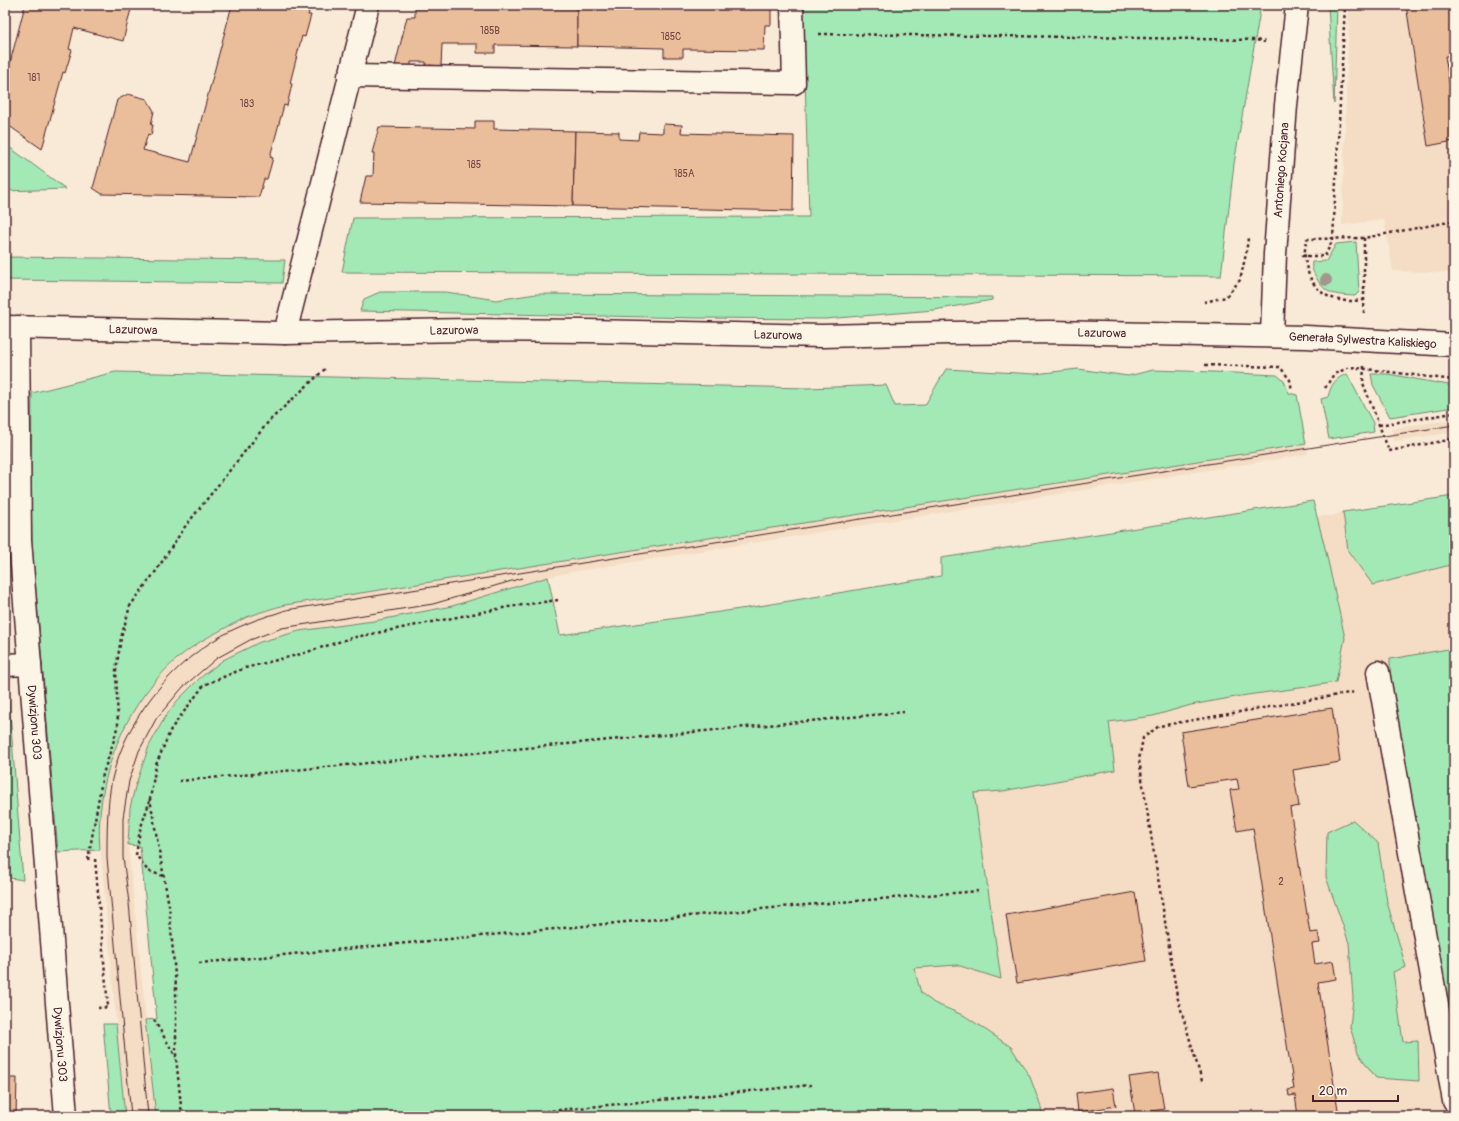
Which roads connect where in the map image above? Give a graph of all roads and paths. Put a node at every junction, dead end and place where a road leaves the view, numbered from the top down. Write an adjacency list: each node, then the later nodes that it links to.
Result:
1 (368, 5): 7 (street)
2 (792, 5): 7 (street)
3 (1297, 5): 16 (street, Antoniego Kocjana)
4 (1345, 5): 11 (path)
5 (814, 34): 6 (path)
6 (1265, 42)
7 (349, 76): 15 (street)
8 (1454, 221): 10 (path)
9 (1248, 238): 13 (path)
10 (1364, 238): 11 (path); 12 (path)
11 (1333, 239): 12 (path); 12 (path)
12 (1304, 256)
13 (1204, 302)
14 (12, 327): 15 (street, Lazurowa); 28 (street, Dywizjonu 303)
15 (285, 333): 16 (street, Lazurowa)
16 (1272, 336): 17 (street, Generała Sylwestra Kaliskiego)
17 (1454, 345)
18 (1205, 365): 23 (path)
19 (1364, 368): 21 (path); 22 (path); 25 (path)
20 (325, 369): 35 (path)
21 (1454, 380)
22 (1325, 388)
23 (1292, 390)
24 (1454, 412): 25 (path)
25 (1379, 425): 26 (path)
26 (1454, 439)
27 (558, 600): 33 (path)
28 (30, 664): 29 (street); 45 (street, Dywizjonu 303)
29 (5, 665)
30 (1380, 680): 42 (path); 44 (street)
31 (904, 712): 32 (path)
32 (179, 781)
33 (150, 799): 36 (path); 36 (path)
34 (95, 859): 39 (path)
35 (88, 860)
36 (163, 876): 41 (path)
37 (978, 891): 38 (path)
38 (199, 962)
39 (98, 1008)
40 (154, 1020): 41 (path)
41 (176, 1057): 46 (path)
42 (1202, 1081)
43 (810, 1085): 47 (path)
44 (1454, 1102)
45 (66, 1116)
46 (182, 1116)
47 (498, 1116)

